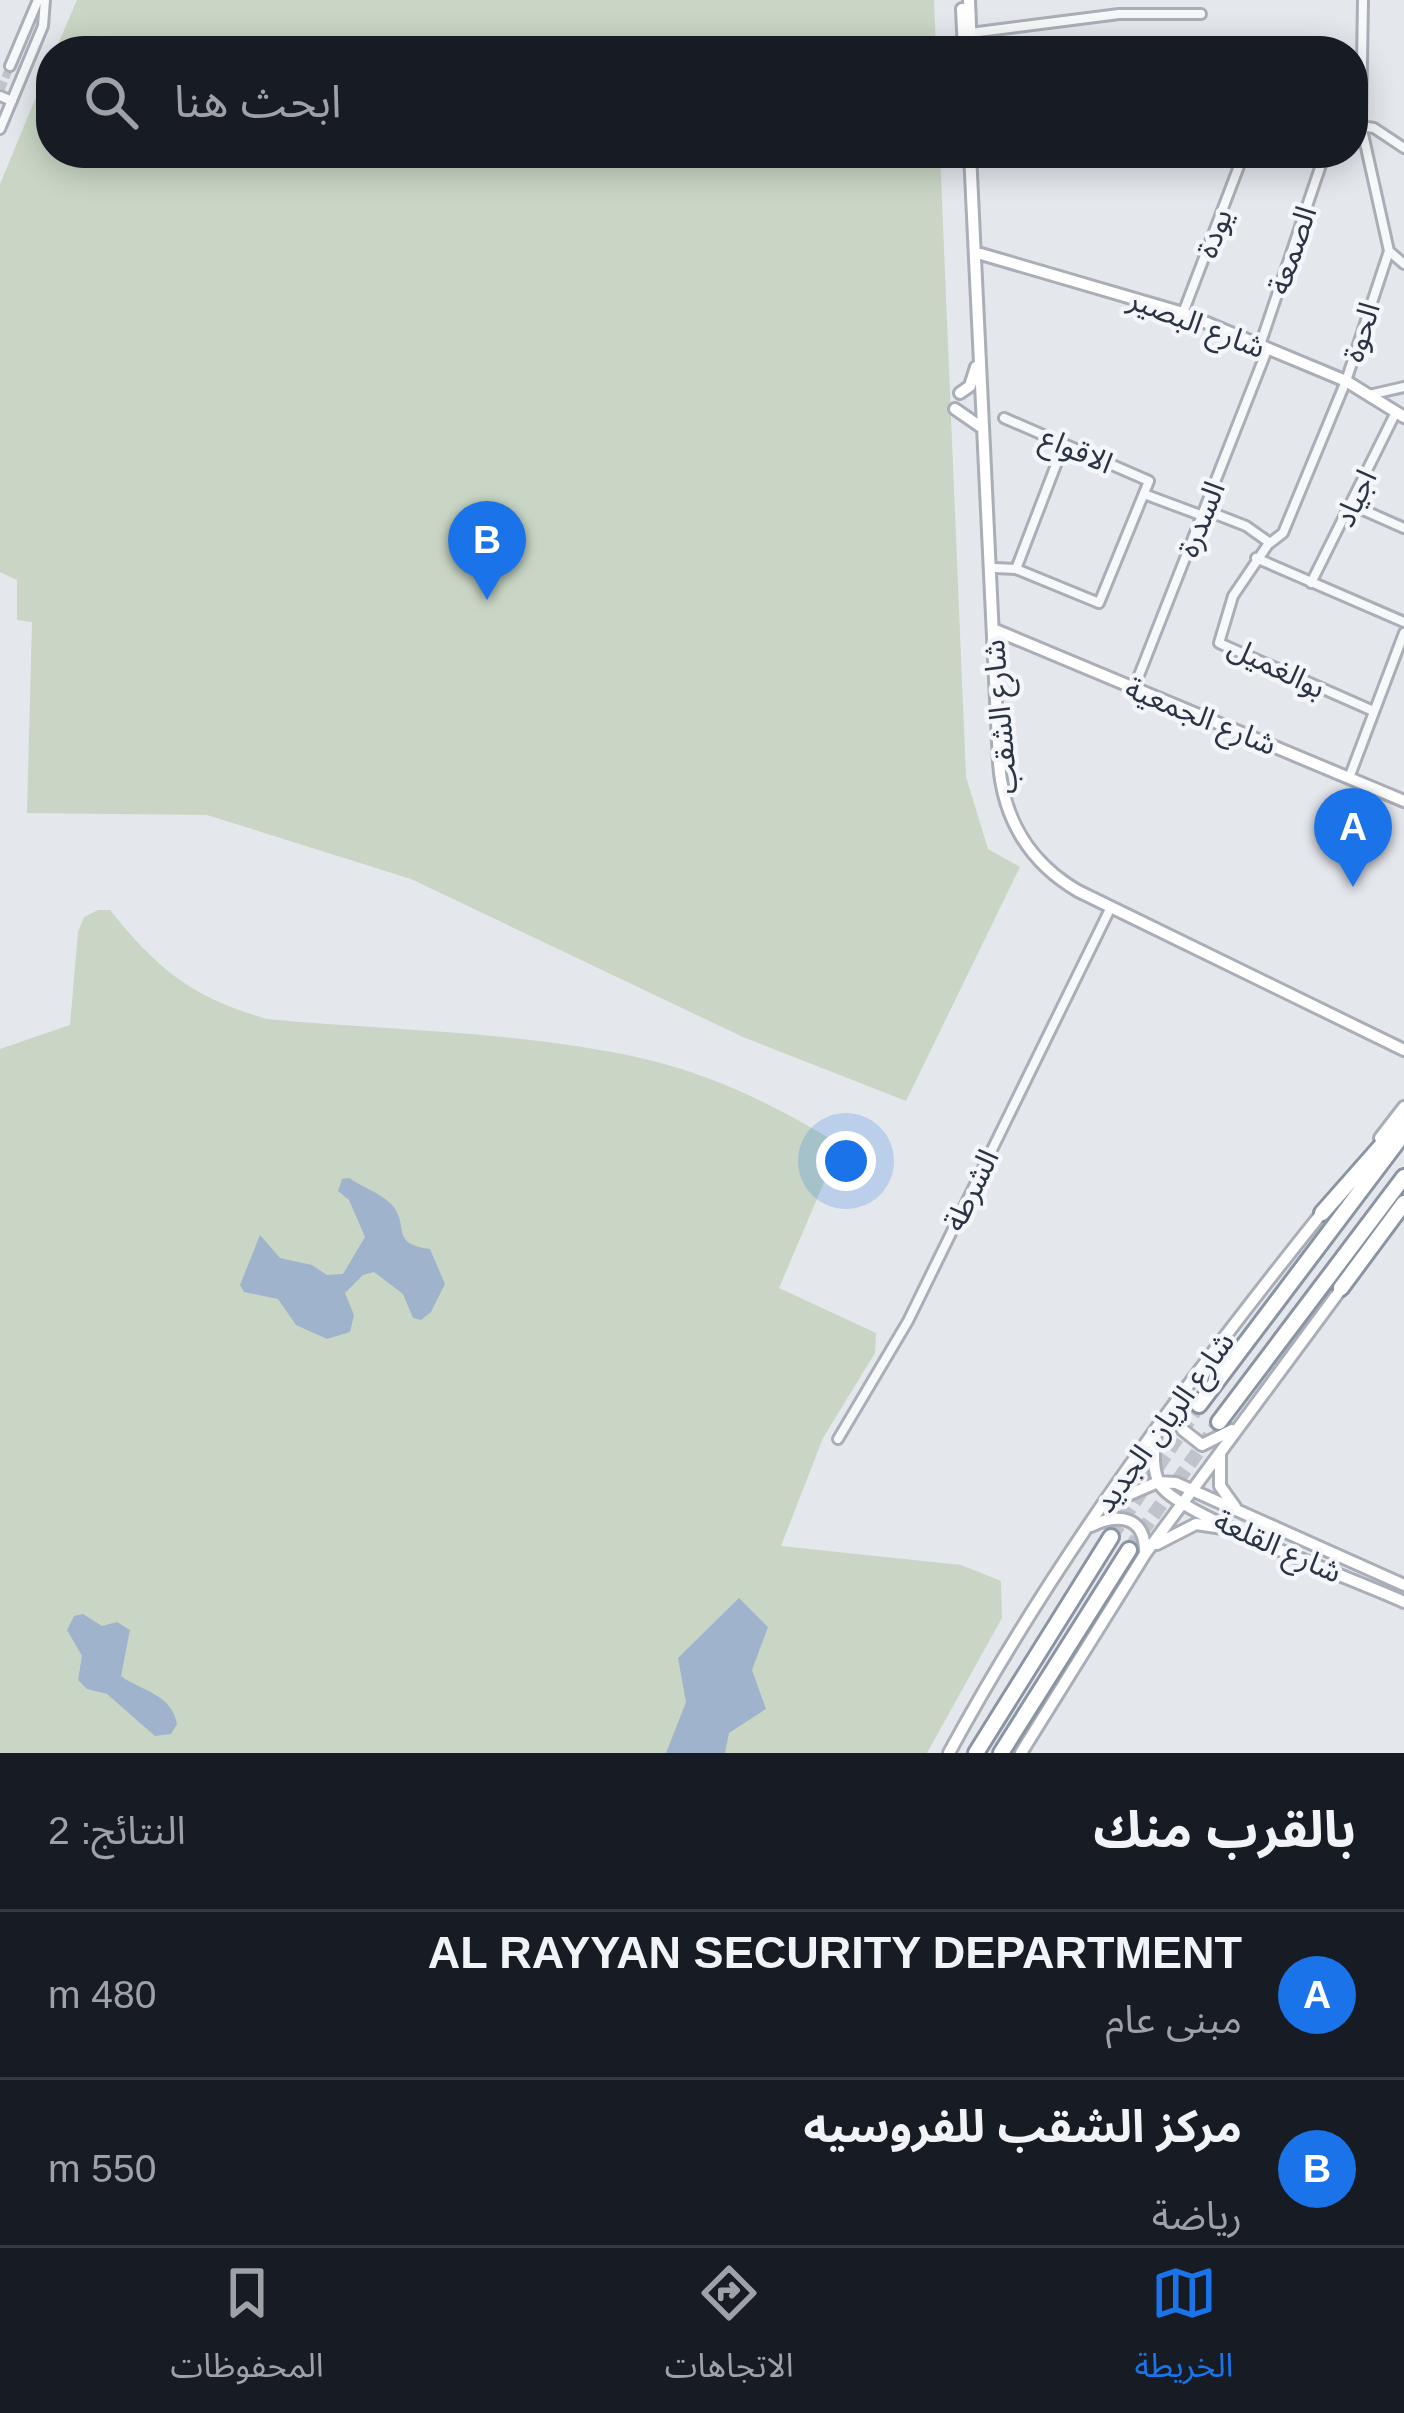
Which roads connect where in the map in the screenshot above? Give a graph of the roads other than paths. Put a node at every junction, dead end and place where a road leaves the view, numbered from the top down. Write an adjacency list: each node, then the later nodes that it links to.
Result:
1 (42, 0): 6 (street); 10 (street)
2 (965, 0): 5 (street)
3 (1363, 0): 8 (street)
4 (1201, 14): 5 (street)
5 (967, 33): 7 (street)
6 (39, 36)
7 (967, 36)
8 (1361, 36)
9 (36, 43): 10 (street)
10 (28, 63): 12 (street)
11 (0, 92): 12 (street)
12 (12, 101): 13 (street)
13 (0, 129)
14 (1368, 130): 15 (street)
15 (1404, 148)
16 (973, 168): 25 (street, شارع الشقب)
17 (974, 168): 22 (street, شارع الشقب)
18 (1238, 168): 24 (street, يودة)
19 (1320, 168): 26 (street, الصمعة)
20 (1368, 168): 21 (street)
21 (1389, 250): 23 (street); 27 (street, الحوة)
22 (981, 254): 24 (street, شارع البصير); 42 (street, شارع الشقب)
23 (1404, 264)
24 (1183, 313): 26 (street, شارع البصير)
25 (976, 316): 29 (street); 34 (street, شارع الشقب)
26 (1263, 349): 27 (street, شارع البصير); 38 (street, السدرة)
27 (1346, 381): 30 (street, شارع البصير); 40 (street, الحوة)
28 (1404, 387): 30 (street)
29 (960, 393)
30 (1367, 395): 32 (street, شارع البصير)
31 (955, 409): 34 (street)
32 (1402, 416): 37 (street, اجياد)
33 (1004, 418): 35 (street, الاقواع)
34 (983, 430): 46 (street, شارع الشقب)
35 (1064, 444): 36 (street, الاقواع); 43 (street)
36 (1144, 494): 38 (street, الاقواع); 43 (street)
37 (1352, 505): 39 (street); 44 (street, اجياد)
38 (1204, 513): 40 (street, الاقواع); 49 (street, السدرة)
39 (1404, 528)
40 (1270, 543): 41 (street, بوالغميل)
41 (1256, 559): 44 (street); 50 (street, بوالغميل)
42 (995, 568): 43 (street); 46 (street, شارع الشقب)
43 (1016, 569)
44 (1312, 583): 45 (street)
45 (1404, 622)
46 (996, 630): 48 (street, شارع الشقب); 49 (street, شارع الجمعية)
47 (1404, 633): 50 (street)
48 (998, 677): 53 (street, شارع الشقب); 57 (street, شارع الشقب)
49 (1134, 688): 51 (street, شارع الجمعية)
50 (1371, 710): 51 (street)
51 (1349, 778): 52 (street, شارع الجمعية)
52 (1404, 799)
53 (1093, 899): 54 (street, شارع الشقب); 56 (street)
54 (1108, 906): 55 (street, شارع الشقب); 56 (street, الشرطة)
55 (1126, 915): 56 (street); 57 (street, شارع الشقب)
56 (1101, 922): 72 (street, الشرطة)
57 (1189, 942): 58 (street, شارع الشقب)
58 (1404, 1048)
59 (1404, 1107): 64 (street, شارع الريان الجديد)
60 (1404, 1120): 64 (highway)
61 (1404, 1133): 67 (highway, شارع الريان الجديد)
62 (1404, 1177): 70 (highway, شارع الريان الجديد)
63 (1404, 1203): 66 (highway)
64 (1322, 1213): 68 (street, شارع الريان الجديد)
65 (1404, 1214): 66 (street, شارع الريان الجديد)
66 (1341, 1288): 69 (street, شارع الريان الجديد)
67 (1199, 1406)
68 (1172, 1407): 69 (street); 71 (street, شارع الريان الجديد)
69 (1244, 1420): 73 (street, شارع الريان الجديد)
70 (1219, 1423)
71 (1156, 1429): 74 (street); 77 (street, شارع الريان الجديد)
72 (838, 1439)
73 (1220, 1451): 75 (street, شارع الريان الجديد); 78 (street)
74 (1158, 1482): 75 (street, شارع القلعة); 76 (street, شارع القلعة); 77 (street)
75 (1192, 1490): 76 (street, شارع الريان الجديد); 78 (street, شارع القلعة)
76 (1183, 1502): 80 (street, شارع القلعة); 82 (street, شارع الريان الجديد)
77 (1102, 1506): 79 (street, شارع الريان الجديد)
78 (1237, 1510): 83 (street, شارع القلعة)
79 (1088, 1528): 82 (street); 85 (street, شارع الريان الجديد)
80 (1238, 1532): 82 (street); 84 (street, شارع القلعة)
81 (1111, 1538): 86 (highway, شارع الريان الجديد)
82 (1139, 1554): 87 (highway, شارع الريان الجديد); 88 (street, شارع الريان الجديد)
83 (1404, 1585)
84 (1404, 1602)
85 (950, 1753)
86 (976, 1753)
87 (1001, 1753)
88 (1021, 1753)

